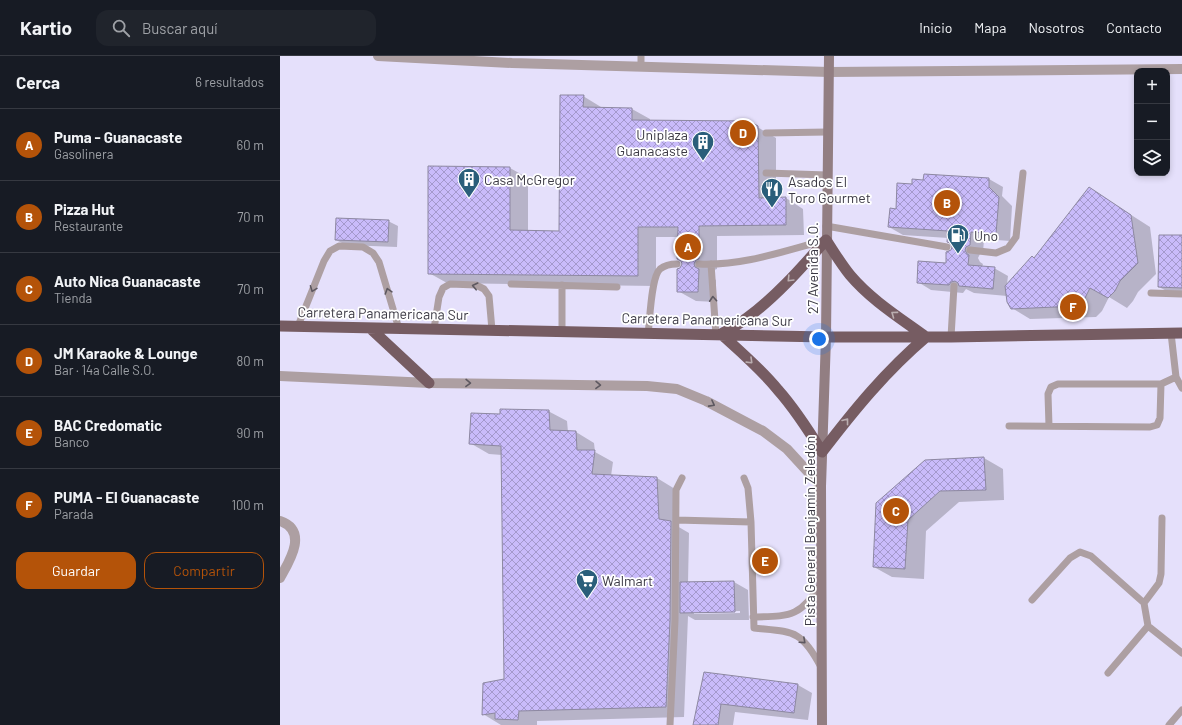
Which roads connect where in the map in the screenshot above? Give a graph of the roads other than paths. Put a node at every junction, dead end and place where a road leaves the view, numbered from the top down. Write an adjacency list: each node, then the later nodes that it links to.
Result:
1 (378, 56): 4 (street)
2 (641, 56): 5 (lane)
3 (829, 56): 7 (main road, 27 Avenida S.O.)
4 (512, 60): 5 (street)
5 (641, 67): 7 (street)
6 (1182, 69): 7 (street)
7 (829, 72): 8 (main road, 27 Avenida S.O.)
8 (827, 132): 9 (lane); 12 (main road, 27 Avenida S.O.)
9 (766, 133)
10 (766, 173): 12 (lane)
11 (1023, 173): 16 (lane)
12 (827, 175): 13 (main road, 27 Avenida S.O.)
13 (826, 226): 14 (main road, 27 Avenida S.O.); 15 (lane)
14 (826, 240): 19 (lane); 35 (highway, one-way to 35); 36 (main road, 27 Avenida S.O.); 37 (highway, one-way to 14)
15 (947, 247)
16 (970, 250)
17 (677, 264): 34 (lane)
18 (699, 264): 19 (lane)
19 (711, 264): 35 (lane, one-way to 19)
20 (511, 284): 21 (lane)
21 (562, 285): 23 (lane); 32 (lane)
22 (954, 286): 38 (lane)
23 (617, 287)
24 (1151, 293): 25 (lane)
25 (1182, 294)
26 (280, 326): 27 (highway, Carretera Panamericana Sur)
27 (298, 326): 28 (highway, Carretera Panamericana Sur); 29 (lane, one-way to 27)
28 (370, 328): 29 (highway, Carretera Panamericana Sur); 41 (highway)
29 (399, 329): 30 (highway, Carretera Panamericana Sur)
30 (434, 329): 31 (highway, Carretera Panamericana Sur); 31 (lane, one-way to 30)
31 (492, 330): 32 (highway, Carretera Panamericana Sur)
32 (562, 332): 34 (highway, Carretera Panamericana Sur)
33 (1177, 333): 38 (highway, Carretera Panamericana Sur); 40 (lane)
34 (648, 334): 35 (highway, Carretera Panamericana Sur)
35 (718, 335): 36 (highway, Carretera Panamericana Sur); 46 (highway, one-way to 46)
36 (826, 337): 37 (highway, Carretera Panamericana Sur); 46 (main road, Pista General Benjamín Zeledón)
37 (926, 337): 38 (highway, Carretera Panamericana Sur); 46 (highway, one-way to 37)
38 (951, 337)
39 (280, 376): 41 (street)
40 (1176, 377): 42 (lane); 43 (lane)
41 (429, 383): 49 (street, one-way to 49)
42 (1161, 384): 45 (lane); 45 (lane)
43 (1182, 388)
44 (1009, 426): 45 (lane)
45 (1049, 426)
46 (822, 452): 49 (main road, Pista General Benjamín Zeledón)
47 (682, 478): 51 (lane)
48 (744, 478): 53 (lane)
49 (821, 486): 55 (main road, Pista General Benjamín Zeledón)
50 (1162, 518): 57 (lane)
51 (676, 520): 53 (lane); 64 (lane)
52 (280, 521): 54 (street)
53 (751, 522): 58 (lane)
54 (280, 578)
55 (822, 582): 58 (lane); 61 (main road, Pista General Benjamín Zeledón)
56 (1032, 600): 57 (lane)
57 (1144, 603): 59 (lane)
58 (753, 617): 61 (lane, one-way to 61)
59 (1148, 626): 60 (lane); 62 (lane)
60 (1182, 653)
61 (822, 670): 65 (main road, Pista General Benjamín Zeledón)
62 (1108, 673)
63 (1182, 710): 66 (lane)
64 (670, 725)
65 (822, 725)
66 (1169, 725)

